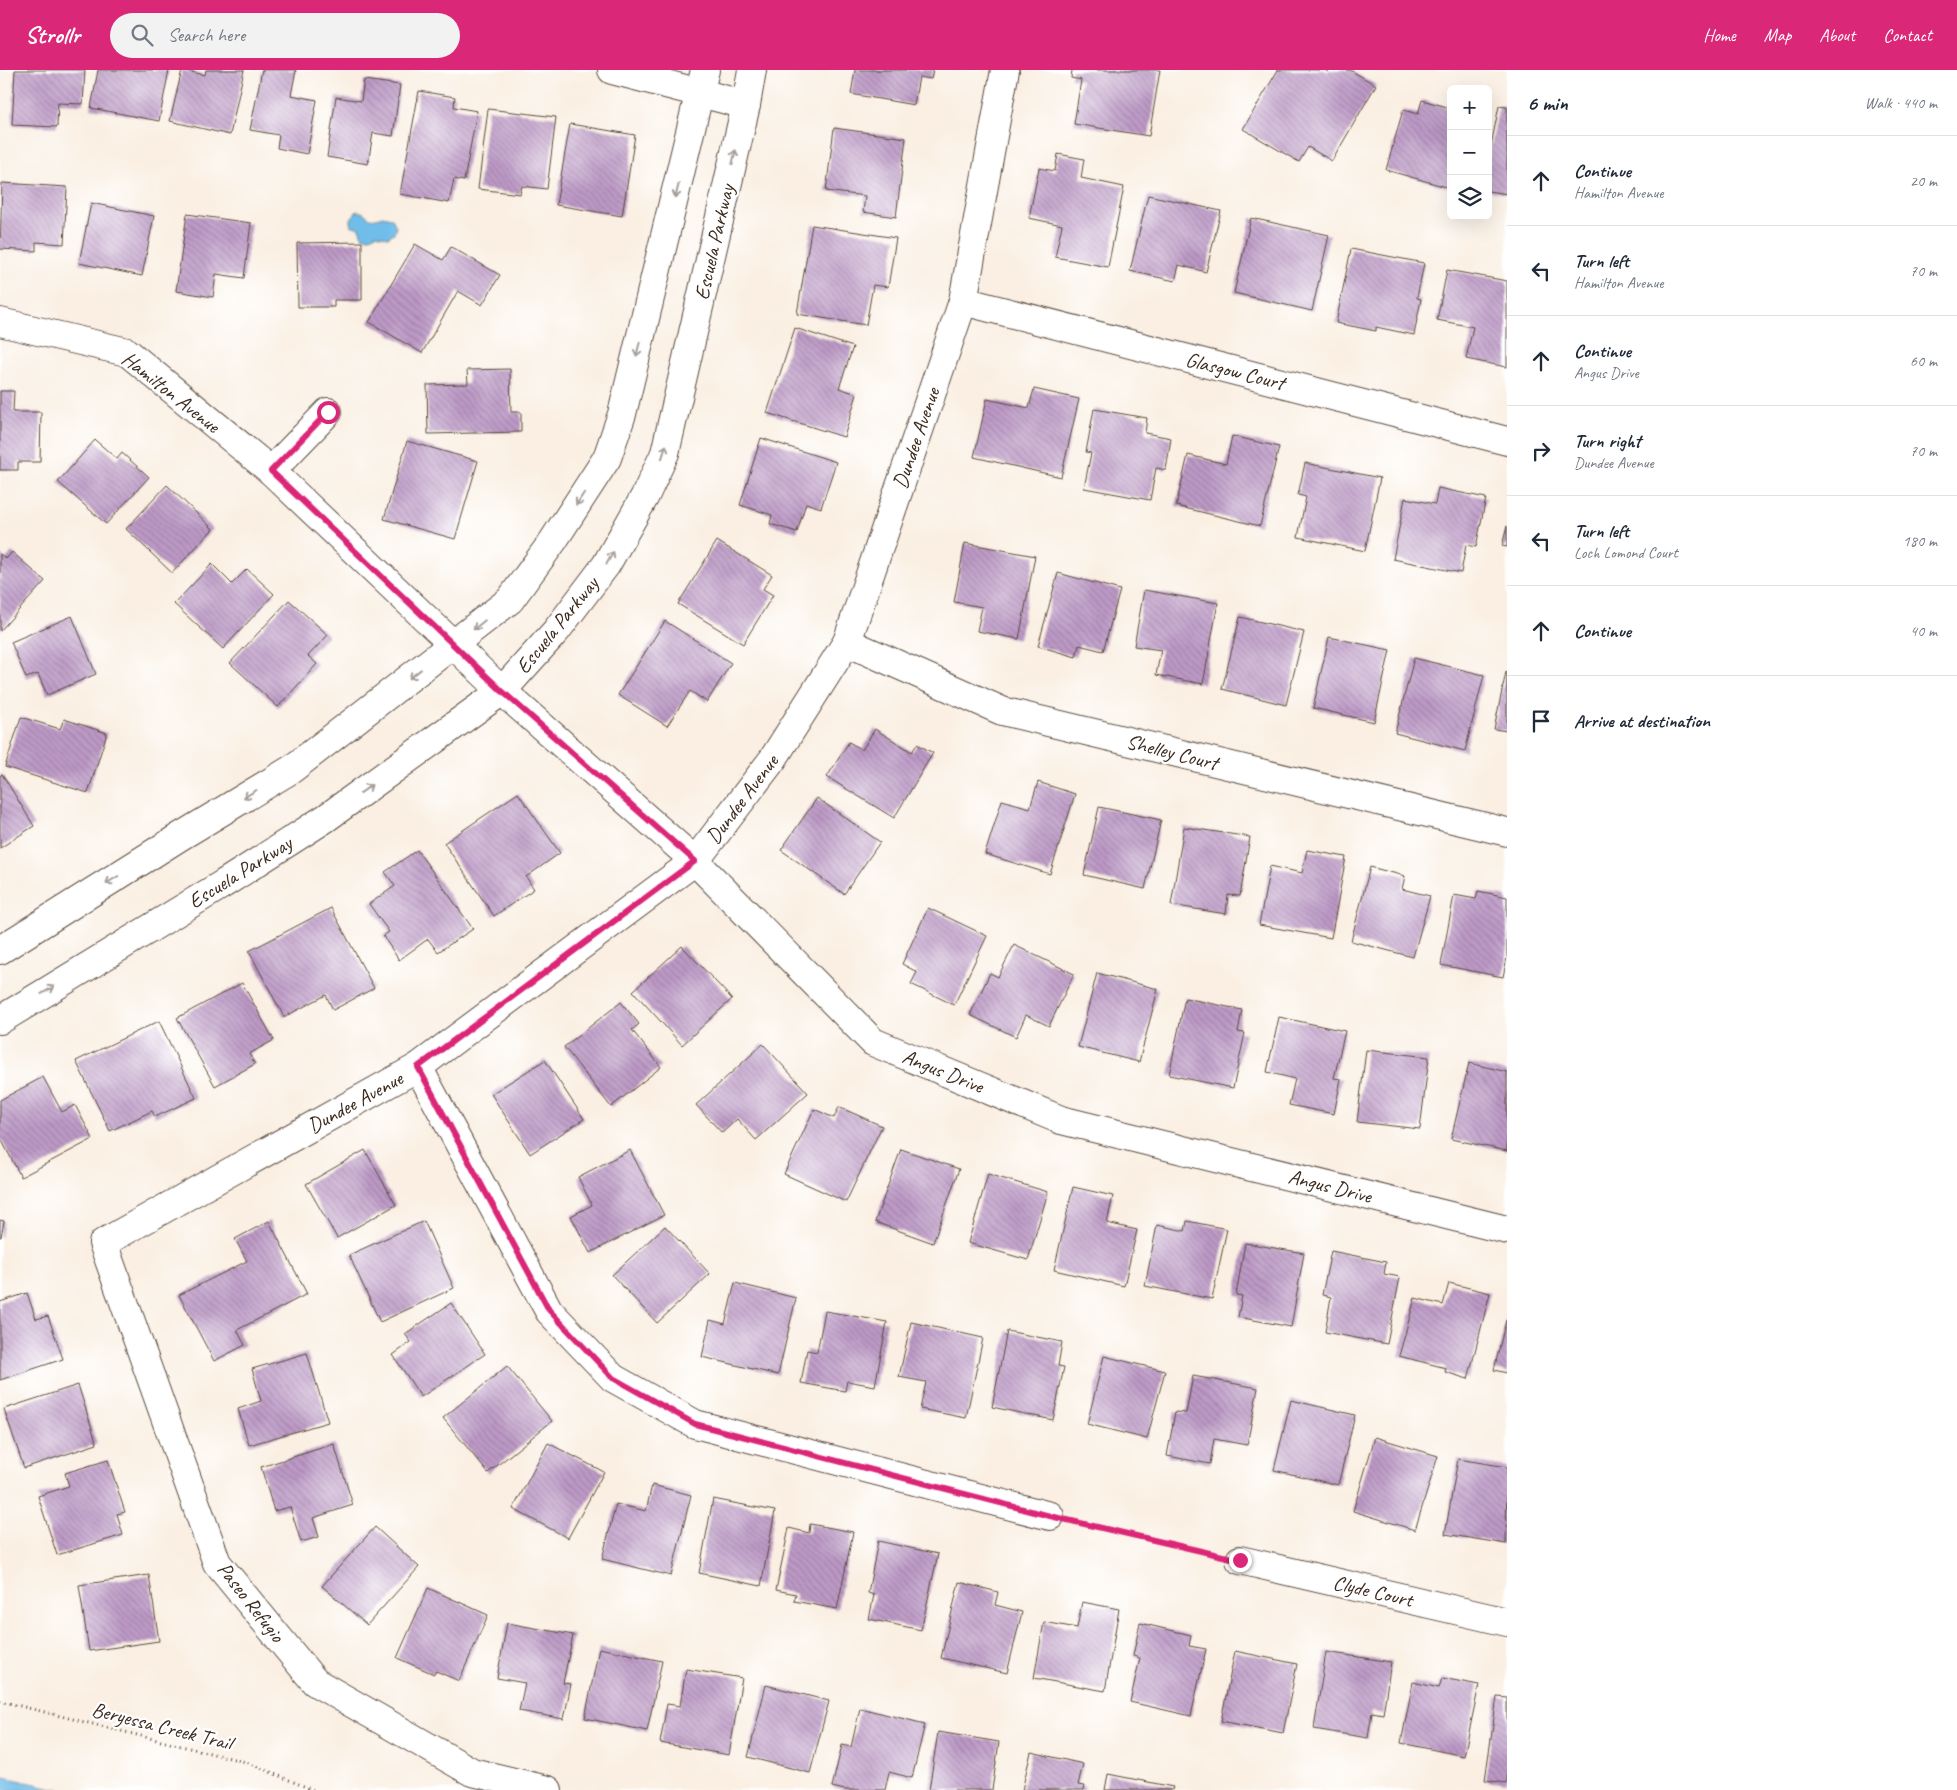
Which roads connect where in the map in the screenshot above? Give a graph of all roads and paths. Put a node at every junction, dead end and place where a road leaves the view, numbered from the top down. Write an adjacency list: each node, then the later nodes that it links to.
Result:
1 (612, 70): 4 (street)
2 (752, 70): 5 (street, Escuela Parkway)
3 (1005, 70): 6 (street, Dundee Avenue)
4 (702, 81): 5 (street); 12 (street, one-way to 12)
5 (746, 104): 13 (street, Escuela Parkway, one-way to 5)
6 (963, 301): 9 (street, Glasgow Court); 11 (street, Dundee Avenue)
7 (0, 322): 10 (street, Hamilton Avenue)
8 (328, 412): 10 (street)
9 (1507, 440)
10 (271, 471): 12 (street, Hamilton Avenue)
11 (847, 642): 14 (street, Shelley Court); 15 (street, Dundee Avenue)
12 (454, 645): 13 (street, Hamilton Avenue); 16 (street, one-way to 16)
13 (502, 691): 15 (street, Angus Drive); 17 (street, Escuela Parkway, one-way to 13)
14 (1507, 832)
15 (695, 861): 18 (street, Dundee Avenue); 19 (street, Angus Drive)
16 (0, 950)
17 (0, 1020)
18 (418, 1067): 20 (street, Dundee Avenue); 21 (street)
19 (1507, 1230)
20 (102, 1243): 26 (street, Paseo Refugio)
21 (1050, 1516): 22 (path)
22 (1240, 1560): 23 (street, Clyde Court)
23 (1507, 1622)
24 (0, 1701): 25 (path, Beryessa Creek Trail)
25 (313, 1790)
26 (548, 1790)

